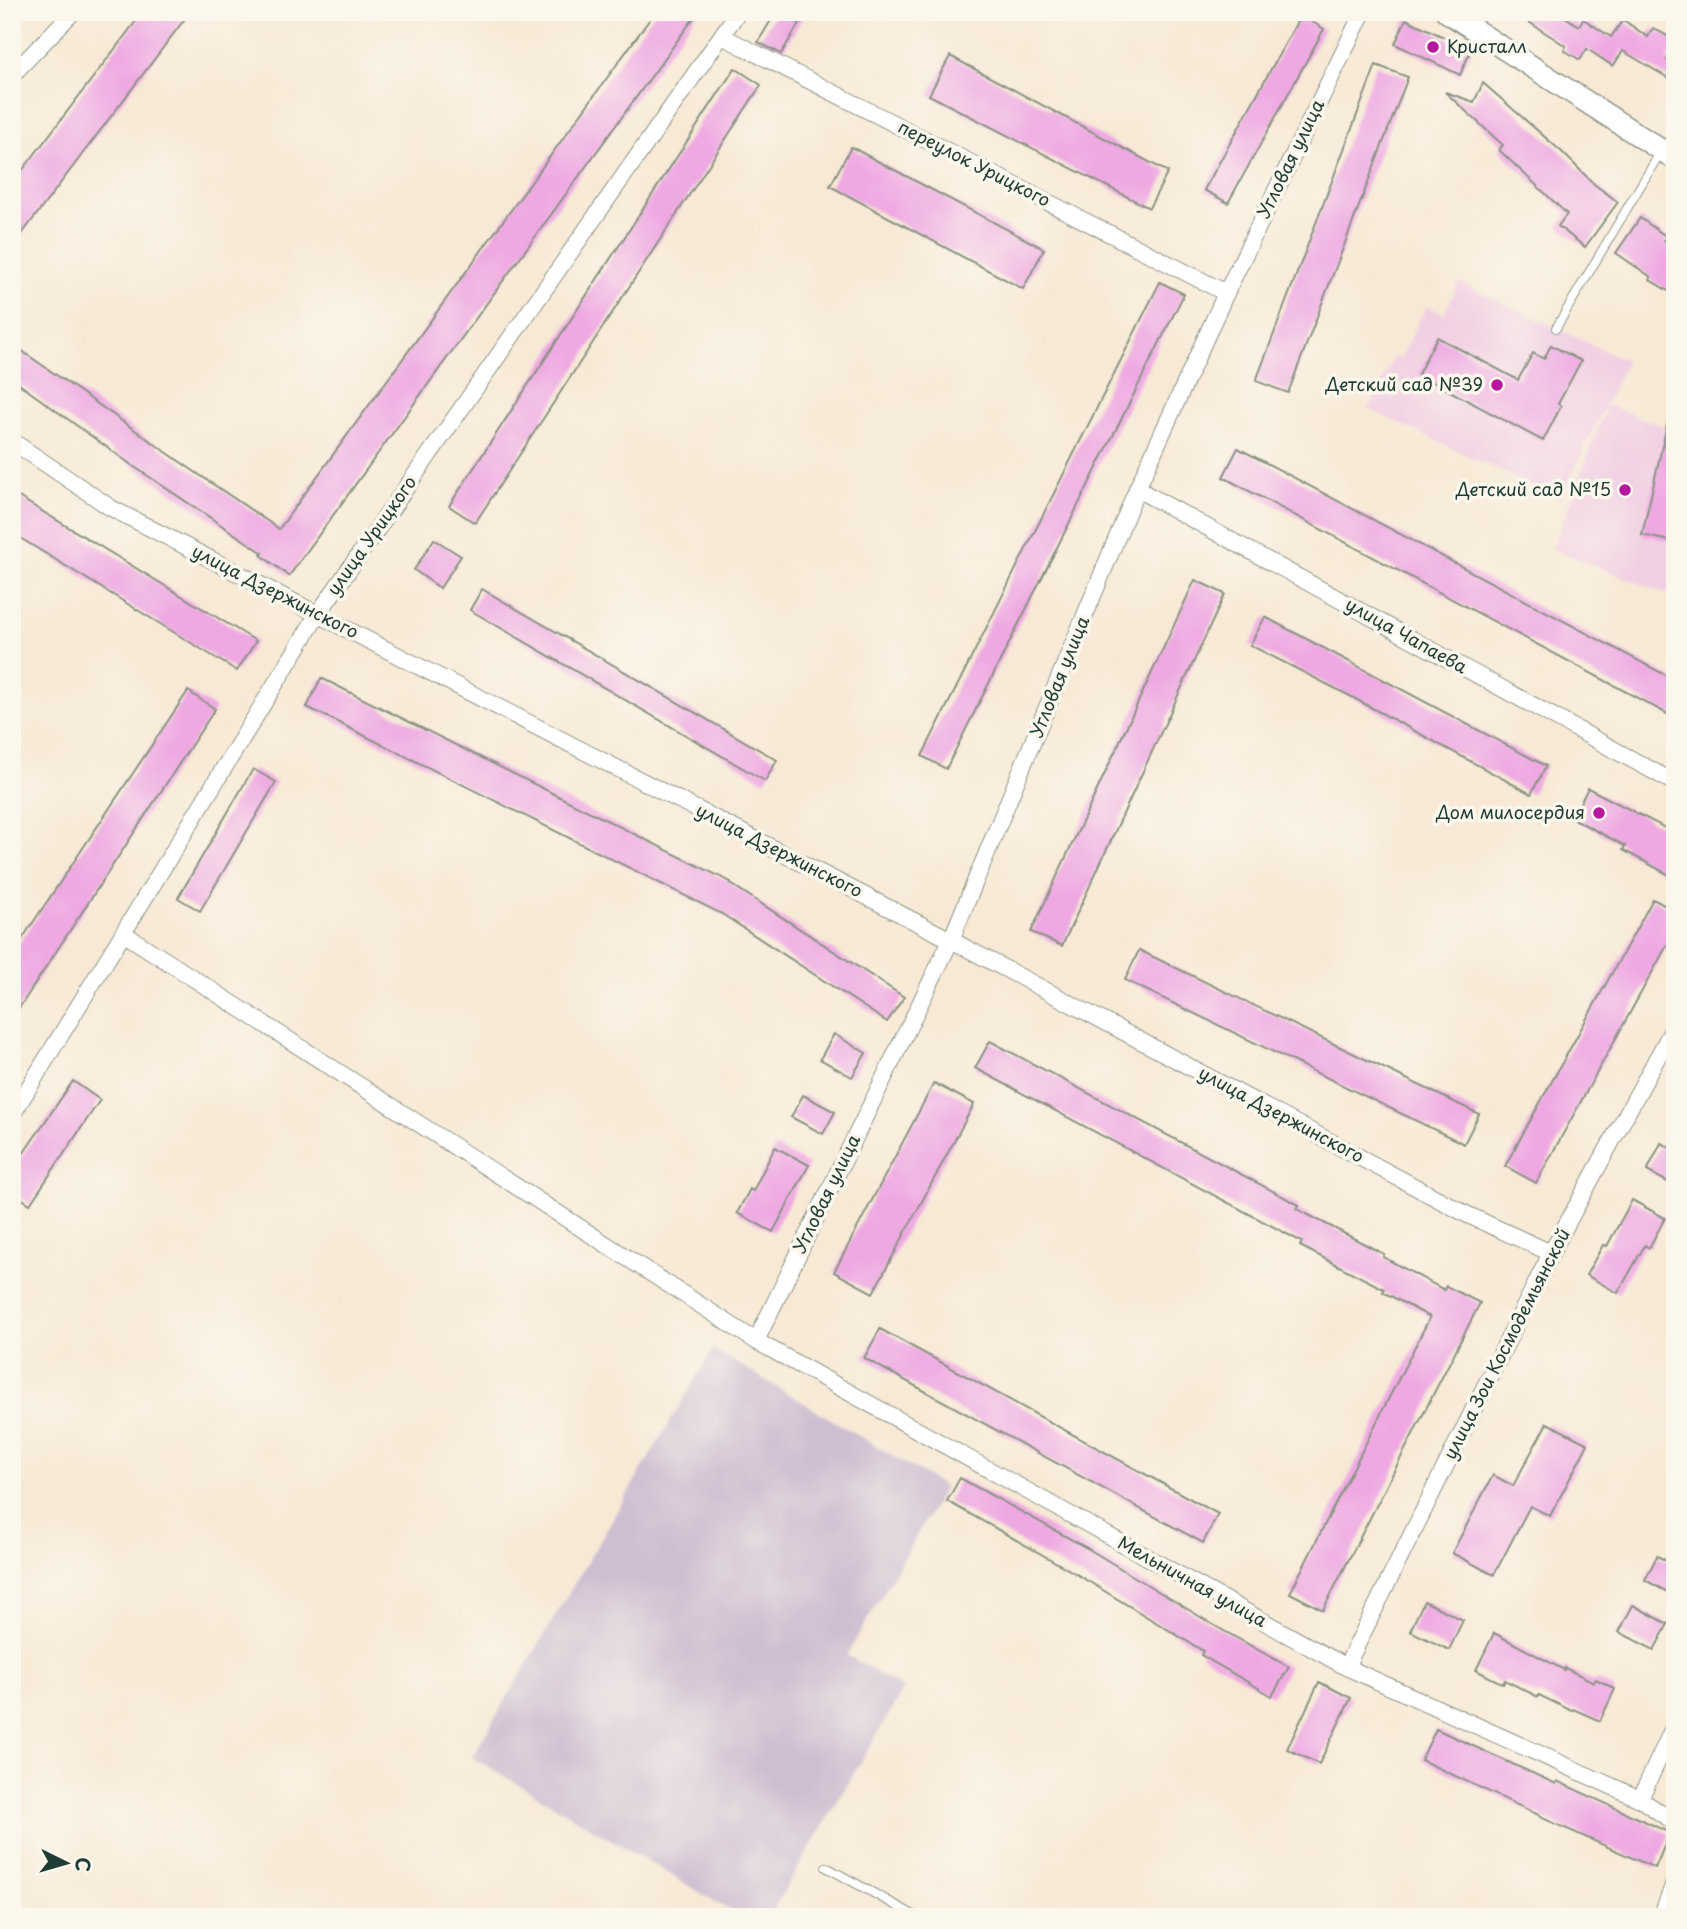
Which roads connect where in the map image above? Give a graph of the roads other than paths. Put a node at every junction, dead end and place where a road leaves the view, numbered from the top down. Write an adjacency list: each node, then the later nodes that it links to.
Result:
1 (73, 12): 6 (street)
2 (738, 12): 5 (street, улица Урицкого)
3 (1363, 12): 8 (street, Угловая улица)
4 (1447, 12): 7 (street)
5 (722, 36): 8 (street, переулок Урицкого); 12 (street, улица Урицкого)
6 (12, 75)
7 (1668, 154): 9 (lane)
8 (1226, 293): 11 (street, Угловая улица)
9 (1556, 328)
10 (12, 440): 12 (street, улица Дзержинского)
11 (1138, 489): 13 (street, улица Чапаева); 15 (street, Угловая улица)
12 (318, 614): 14 (street, улица Урицкого); 15 (street, улица Дзержинского)
13 (1675, 783)
14 (123, 933): 17 (street, улица Урицкого); 19 (street, Мельничная улица)
15 (951, 940): 18 (street, улица Дзержинского); 19 (street, Угловая улица)
16 (1675, 1025): 18 (street, улица Зои Космодемьянской)
17 (12, 1115)
18 (1551, 1253): 20 (street, улица Зои Космодемьянской)
19 (756, 1341): 20 (street, Мельничная улица)
20 (1346, 1667): 22 (street, Мельничная улица)
21 (1675, 1724): 22 (street)
22 (1640, 1799): 23 (street, Мельничная улица)
23 (1675, 1823)
24 (825, 1867): 26 (lane)
25 (1675, 1881): 27 (street)
26 (917, 1917)
27 (1661, 1917)

